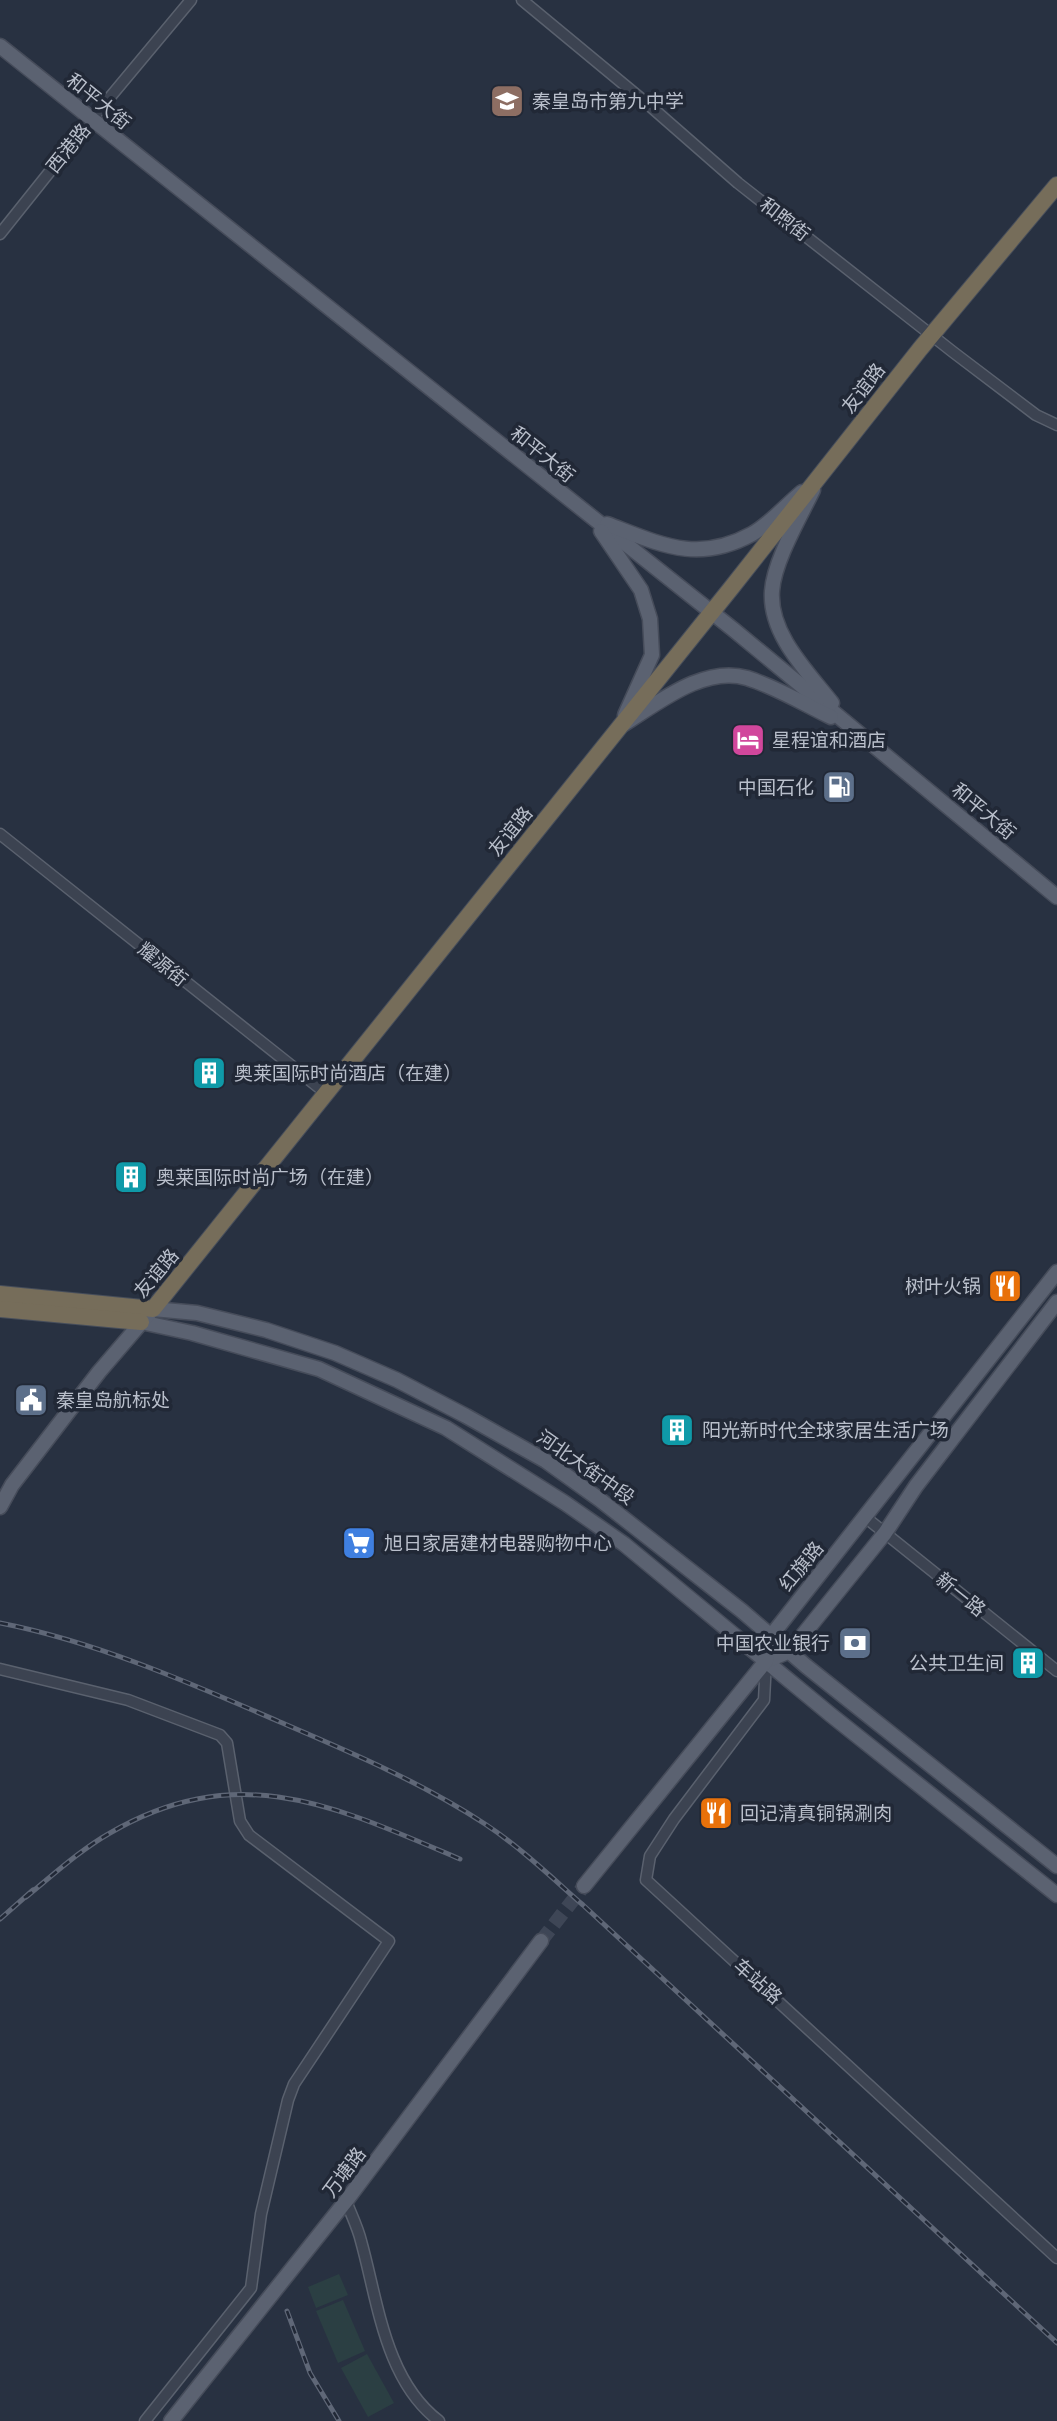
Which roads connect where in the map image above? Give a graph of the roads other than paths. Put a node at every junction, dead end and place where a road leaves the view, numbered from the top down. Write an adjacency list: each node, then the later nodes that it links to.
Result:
1 (191, 0): 4 (street, 西港路)
2 (522, 0): 7 (street, 和煦街)
3 (0, 46): 4 (main road, 和平大街)
4 (91, 120): 6 (street, 西港路); 10 (main road, 和平大街)
5 (1057, 185): 7 (highway, 友谊路)
6 (0, 233)
7 (932, 335): 8 (street, 和煦街); 9 (highway, 友谊路)
8 (1057, 425)
9 (818, 478): 10 (main road); 11 (highway, 友谊路); 12 (main road)
10 (593, 518): 11 (main road, 和平大街); 13 (main road)
11 (711, 613): 12 (main road, 和平大街); 13 (highway, 友谊路)
12 (850, 726): 13 (main road); 15 (main road, 和平大街)
13 (620, 727): 16 (highway, 友谊路)
14 (0, 834): 16 (street, 耀源街)
15 (1057, 897)
16 (327, 1094): 21 (highway, 友谊路)
17 (1057, 1272): 24 (main road, 红旗路)
18 (0, 1294): 21 (highway, 河北大街中段)
19 (1057, 1302): 25 (main road)
20 (0, 1309): 22 (highway)
21 (153, 1309): 22 (main road, 友谊路); 26 (main road, 河北大街中段)
22 (141, 1322): 23 (main road, 友谊路); 28 (main road)
23 (0, 1507)
24 (865, 1517): 25 (street, 新一路); 26 (main road, 红旗路)
25 (885, 1533): 27 (main road); 30 (street, 新一路)
26 (771, 1636): 27 (main road, 河北大街中段); 28 (main road, 红旗路)
27 (790, 1651): 28 (main road); 31 (main road, 河北大街中段)
28 (766, 1661): 32 (main road, 红旗路); 33 (main road); 36 (street, 车站路)
29 (0, 1669): 37 (street)
30 (1057, 1671)
31 (1057, 1866)
32 (584, 1886)
33 (1057, 1895)
34 (541, 1941): 35 (main road, 万塘路)
35 (346, 2201): 38 (main road, 万塘路); 39 (street)
36 (1057, 2258)
37 (145, 2421)
38 (171, 2421)
39 (439, 2421)

